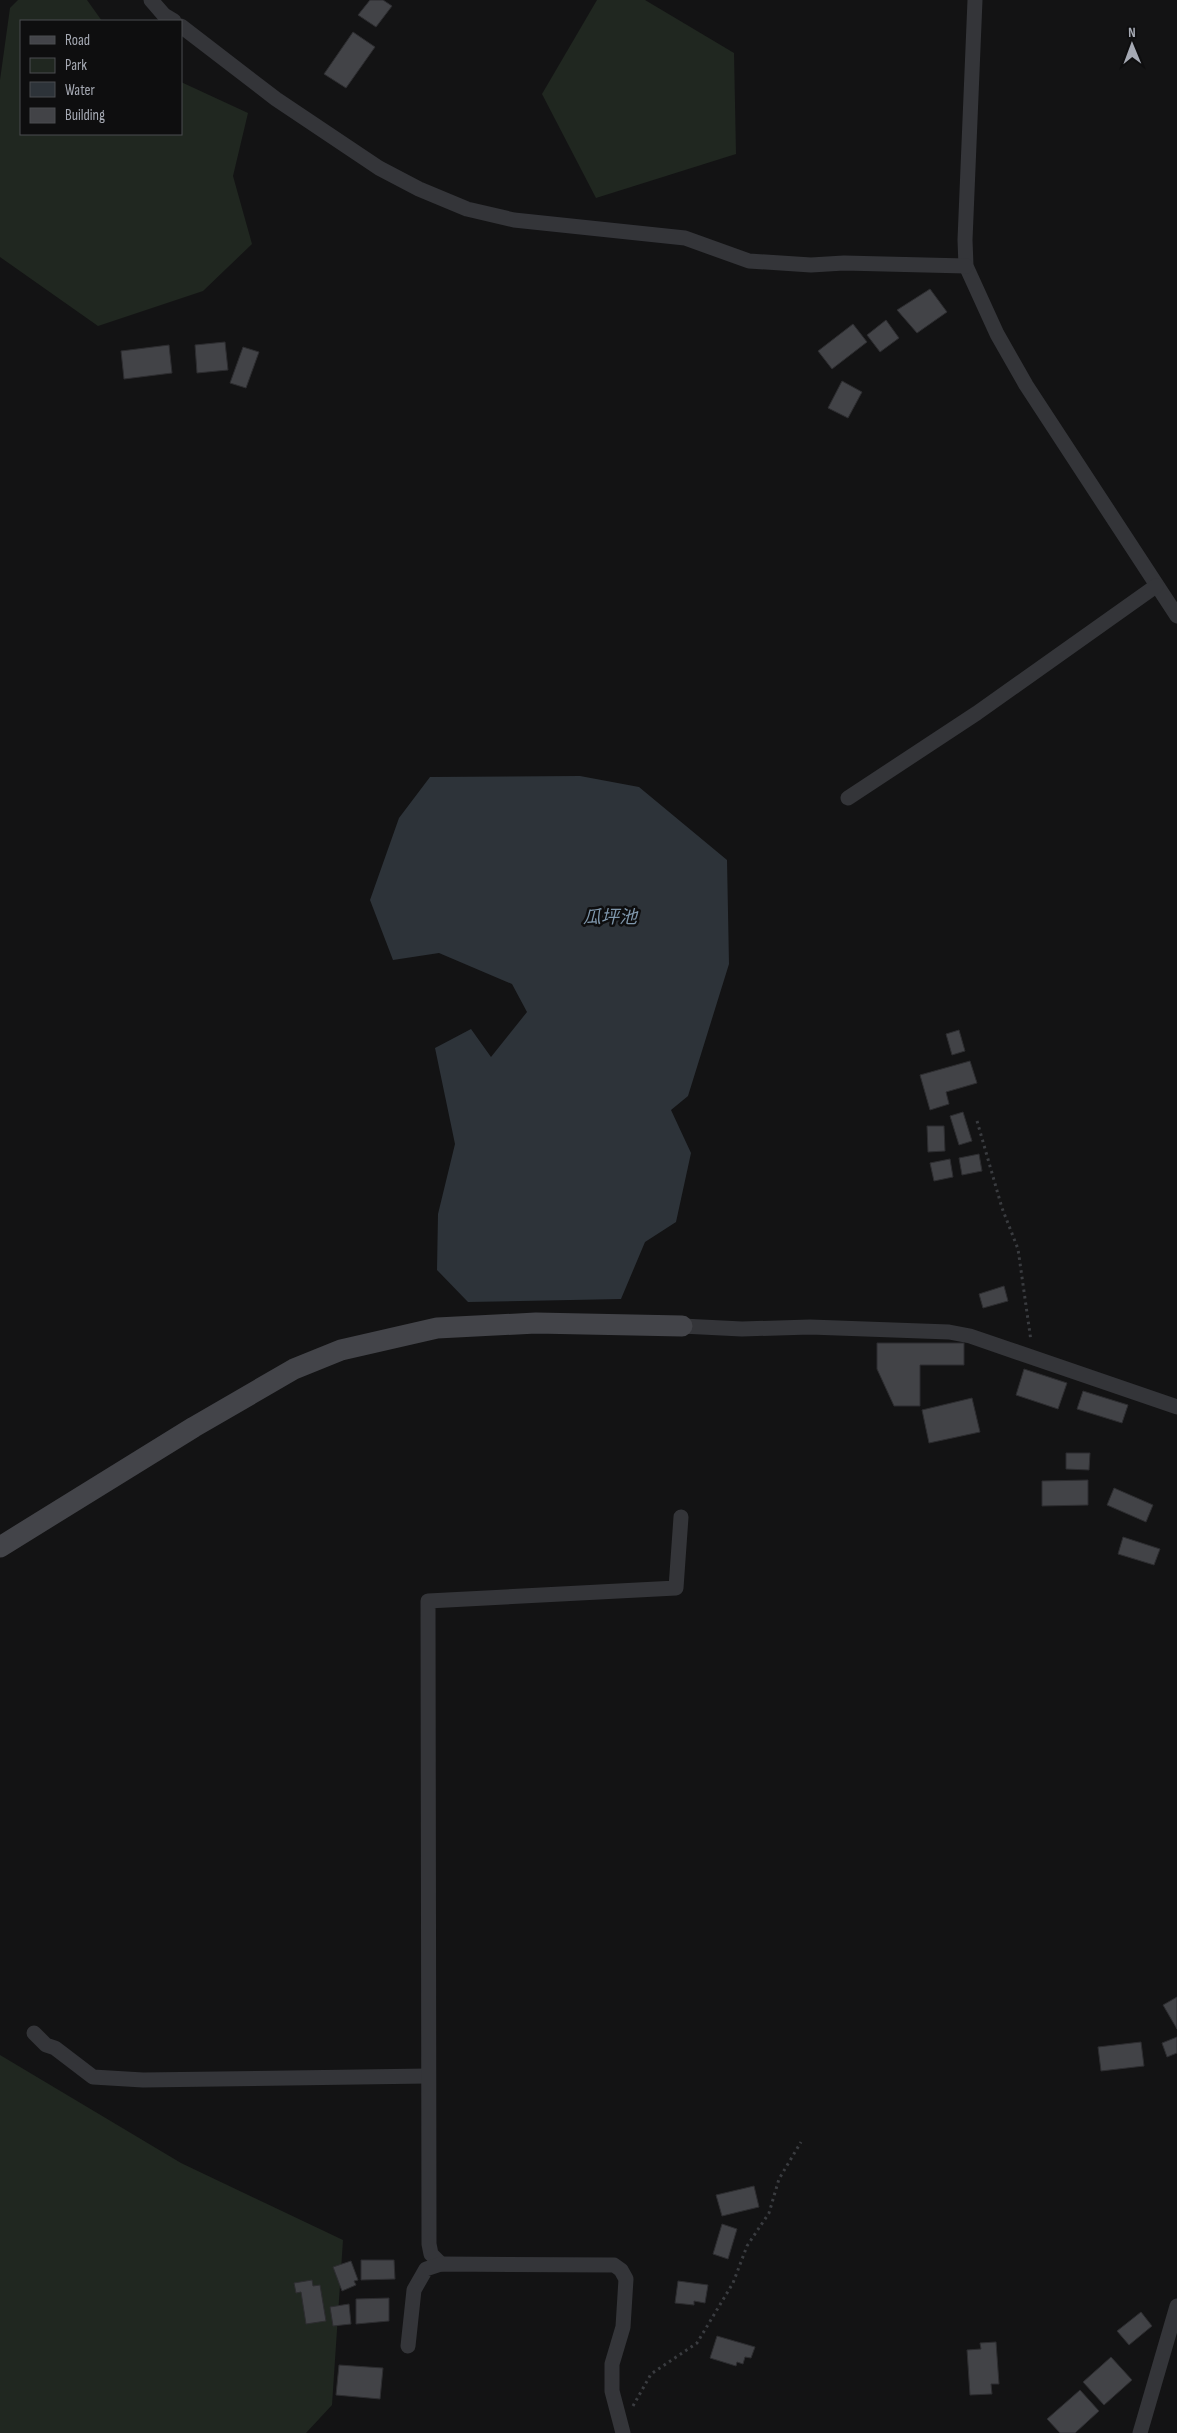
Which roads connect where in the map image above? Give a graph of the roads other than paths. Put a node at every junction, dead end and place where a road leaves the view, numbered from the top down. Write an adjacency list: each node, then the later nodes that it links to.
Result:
1 (151, 0): 3 (street)
2 (974, 0): 5 (street)
3 (172, 20)
4 (182, 27): 5 (street)
5 (966, 266): 6 (street)
6 (1156, 586): 7 (street); 8 (street)
7 (1177, 616)
8 (848, 798)
9 (682, 1326): 10 (street); 12 (street)
10 (1177, 1407)
11 (681, 1517): 14 (street)
12 (0, 1547)
13 (34, 2033): 14 (street)
14 (428, 2076): 15 (street)
15 (441, 2264): 17 (street); 18 (street)
16 (1177, 2306): 19 (street)
17 (408, 2346)
18 (621, 2428)
19 (1140, 2433)

